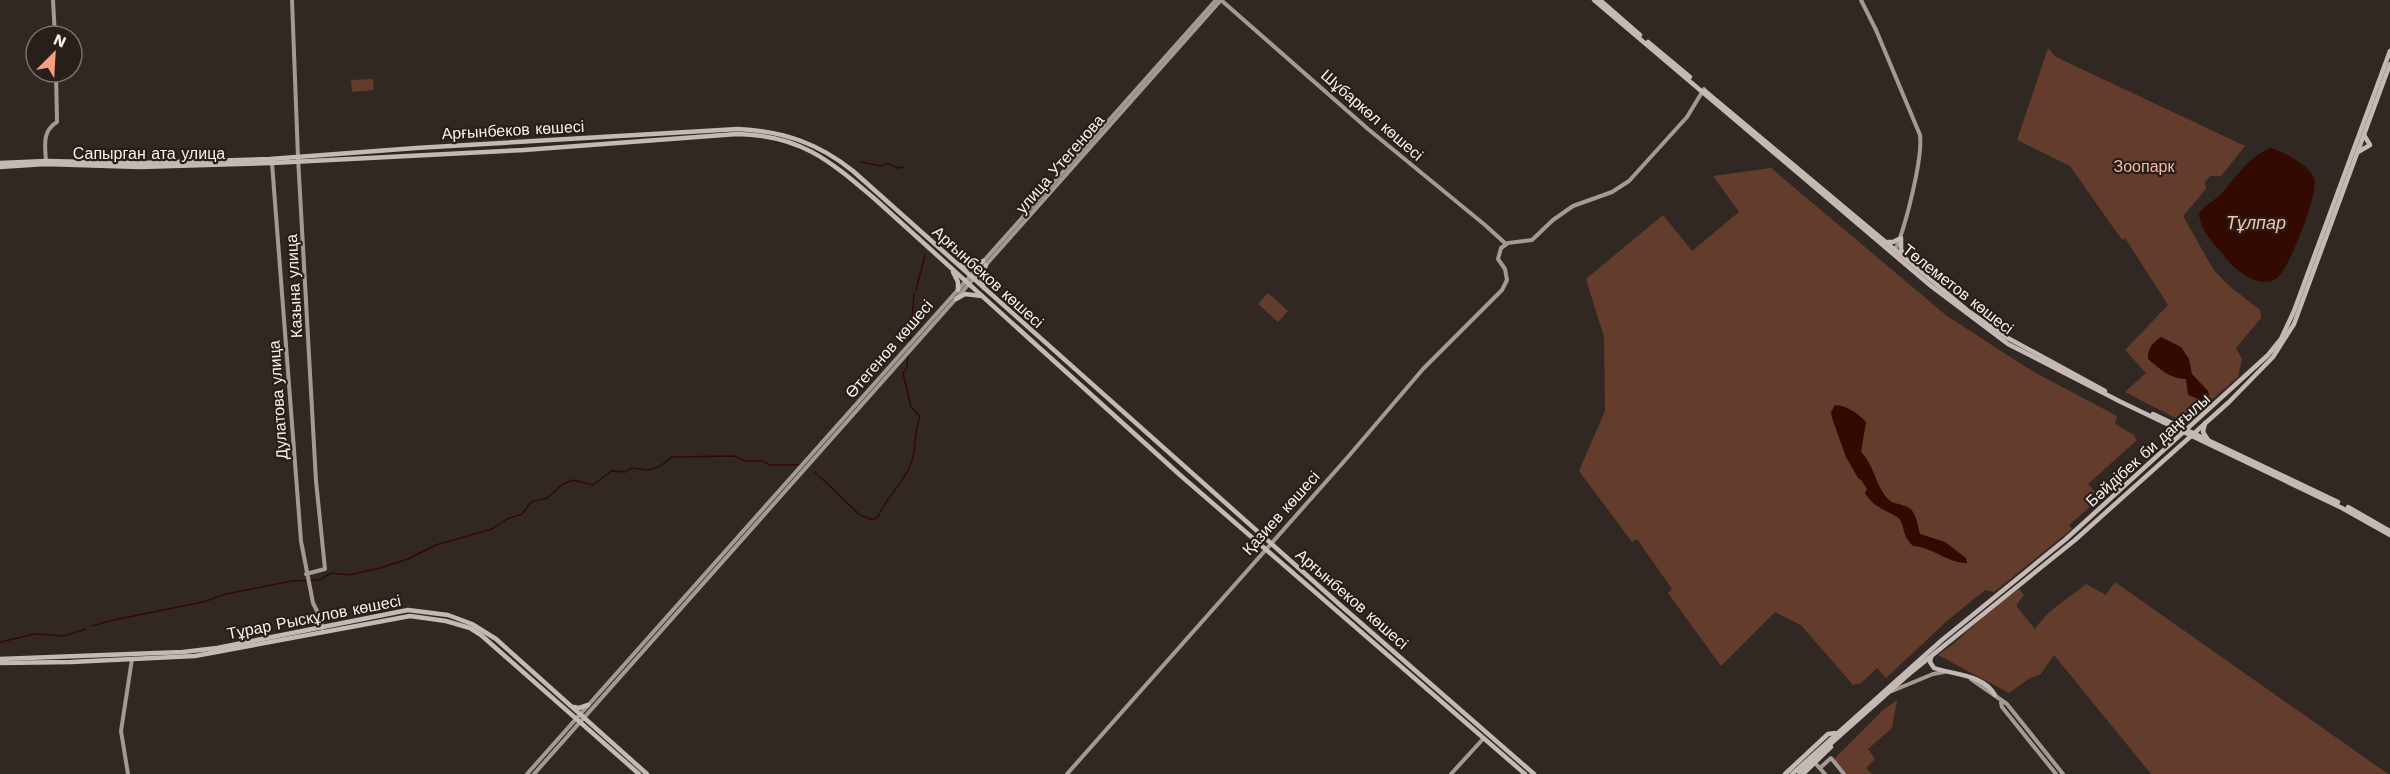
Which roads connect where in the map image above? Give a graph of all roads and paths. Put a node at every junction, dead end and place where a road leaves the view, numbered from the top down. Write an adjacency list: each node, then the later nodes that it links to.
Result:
1 (53, 0): 9 (street)
2 (292, 0): 25 (street, Казына улица)
3 (1216, 0): 8 (street)
4 (1594, 0): 13 (main road, Төлеметов көшесі)
5 (1600, 0): 13 (main road, Төлеметов көшесі)
6 (1861, 0): 31 (street)
7 (1222, 1): 8 (street, улица Утегенова); 33 (street, Шұбаркөл көшесі)
8 (1205, 13): 14 (street, улица Утегенова); 14 (street)
9 (54, 24)
10 (2390, 51): 29 (main road, Бәйдібек би даңғылы)
11 (2390, 64): 19 (main road, Бәйдібек би даңғылы)
12 (56, 84): 26 (street)
13 (1703, 90): 15 (main road, Төлеметов көшесі); 33 (street)
14 (1130, 99): 17 (street); 37 (street, улица Утегенова)
15 (1740, 122): 32 (main road, Төлеметов көшесі); 34 (main road, Төлеметов көшесі)
16 (743, 132): 20 (main road, Арғынбеков көшесі); 21 (main road, Арғынбеков көшесі); 30 (main road, Арғынбеков көшесі)
17 (1097, 133): 18 (street); 37 (street)
18 (1091, 134)
19 (2364, 135): 24 (main road, Бәйдібек би даңғылы); 24 (main road)
20 (614, 136): 21 (main road); 22 (main road, Арғынбеков көшесі)
21 (614, 142): 23 (main road, Арғынбеков көшесі)
22 (515, 143): 23 (main road); 25 (main road, Арғынбеков көшесі)
23 (516, 150): 25 (main road, Арғынбеков көшесі)
24 (2358, 152): 29 (main road, Бәйдібек би даңғылы)
25 (298, 160): 26 (main road, Сапырган ата улица); 27 (main road, Сапырган ата улица); 56 (street, Казына улица)
26 (46, 161): 28 (main road, Сапырган ата улица)
27 (272, 164): 28 (main road, Сапырган ата улица); 56 (street, Дулатова улица)
28 (0, 165)
29 (2340, 195): 44 (main road, Бәйдібек би даңғылы); 45 (main road, Бәйдібек би даңғылы)
30 (893, 212): 36 (main road, Арғынбеков көшесі); 38 (main road, Арғынбеков көшесі)
31 (1901, 238): 32 (main road); 34 (street); 35 (main road)
32 (1884, 241): 34 (main road, Төлеметов көшесі)
33 (1506, 244): 54 (street, Қазиев көшесі)
34 (1894, 251): 35 (main road, Төлеметов көшесі); 45 (main road, Төлеметов көшесі)
35 (1906, 260): 45 (main road, Төлеметов көшесі)
36 (954, 262): 37 (main road); 39 (main road, Арғынбеков көшесі)
37 (985, 263): 39 (street, улица Утегенова); 41 (main road)
38 (952, 269): 39 (main road, Арғынбеков көшесі); 40 (main road)
39 (969, 280): 40 (street, Өтегенов көшесі); 41 (main road, Арғынбеков көшесі); 42 (street, улица Утегенова)
40 (958, 290): 47 (street, Өтегенов көшесі)
41 (986, 295): 42 (main road); 54 (main road, Арғынбеков көшесі); 55 (main road, Арғынбеков көшесі)
42 (956, 299): 43 (street, улица Утегенова)
43 (917, 344): 47 (street, Өтегенов көшесі)
44 (2205, 422): 46 (main road, Бәйдібек би даңғылы); 49 (main road)
45 (2185, 432): 46 (main road, Төлеметов көшесі); 51 (main road, Бәйдібек би даңғылы)
46 (2192, 435): 48 (main road, Төлеметов көшесі); 49 (main road, Төлеметов көшесі); 50 (main road, Бәйдібек би даңғылы)
47 (830, 438): 67 (street, Өтегенов көшесі); 69 (street, Өтегенов көшесі)
48 (2199, 440): 50 (main road); 53 (main road, Төлеметов көшесі)
49 (2208, 440): 53 (main road, Төлеметов көшесі)
50 (2180, 445): 52 (main road, Бәйдібек би даңғылы)
51 (2138, 475): 52 (main road); 64 (main road, Бәйдібек би даңғылы)
52 (2142, 479): 58 (main road, Бәйдібек би даңғылы)
53 (2390, 533)
54 (1270, 543): 55 (street, Қазиев көшесі); 82 (main road, Арғынбеков көшесі)
55 (1265, 548): 71 (main road, Арғынбеков көшесі); 79 (street, Қазиев көшесі)
56 (306, 574): 57 (street, Дулатова улица)
57 (322, 629): 59 (main road, Тұрар Рыскұлов көшесі); 61 (main road, Тұрар Рыскұлов көшесі)
58 (1931, 656): 63 (main road, Бәйдібек би даңғылы); 65 (main road)
59 (132, 658): 60 (main road, Тұрар Рыскұлов көшесі); 60 (main road, Тұрар Рыскұлов көшесі); 75 (street)
60 (0, 661)
61 (523, 667): 68 (main road, Тұрар Рыскұлов көшесі); 69 (main road, Тұрар Рыскұлов көшесі)
62 (1915, 681): 63 (street); 64 (street); 65 (street)
63 (1899, 682): 64 (main road, Бәйдібек би даңғылы)
64 (1886, 691): 70 (main road, Бәйдібек би даңғылы)
65 (1995, 695): 66 (street)
66 (2001, 702): 88 (street); 89 (street)
67 (588, 705): 68 (main road); 69 (street, Өтегенов көшесі)
68 (570, 706): 69 (main road, Тұрар Рыскұлов көшесі)
69 (580, 718): 74 (main road, Тұрар Рыскұлов көшесі); 76 (street); 77 (street)
70 (1839, 733): 72 (main road); 83 (main road); 84 (main road, Бәйдібек би даңғылы)
71 (1483, 739): 80 (street); 81 (main road, Арғынбеков көшесі)
72 (1815, 763): 73 (street); 85 (main road)
73 (1820, 768): 86 (street); 87 (street)
74 (640, 772): 78 (main road, Тұрар Рыскұлов көшесі)
75 (128, 774)
76 (527, 774)
77 (534, 774)
78 (647, 774)
79 (1067, 774)
80 (1451, 774)
81 (1525, 774)
82 (1534, 774)
83 (1785, 774)
84 (1794, 774)
85 (1803, 774)
86 (1825, 774)
87 (1844, 774)
88 (2056, 774)
89 (2063, 774)

